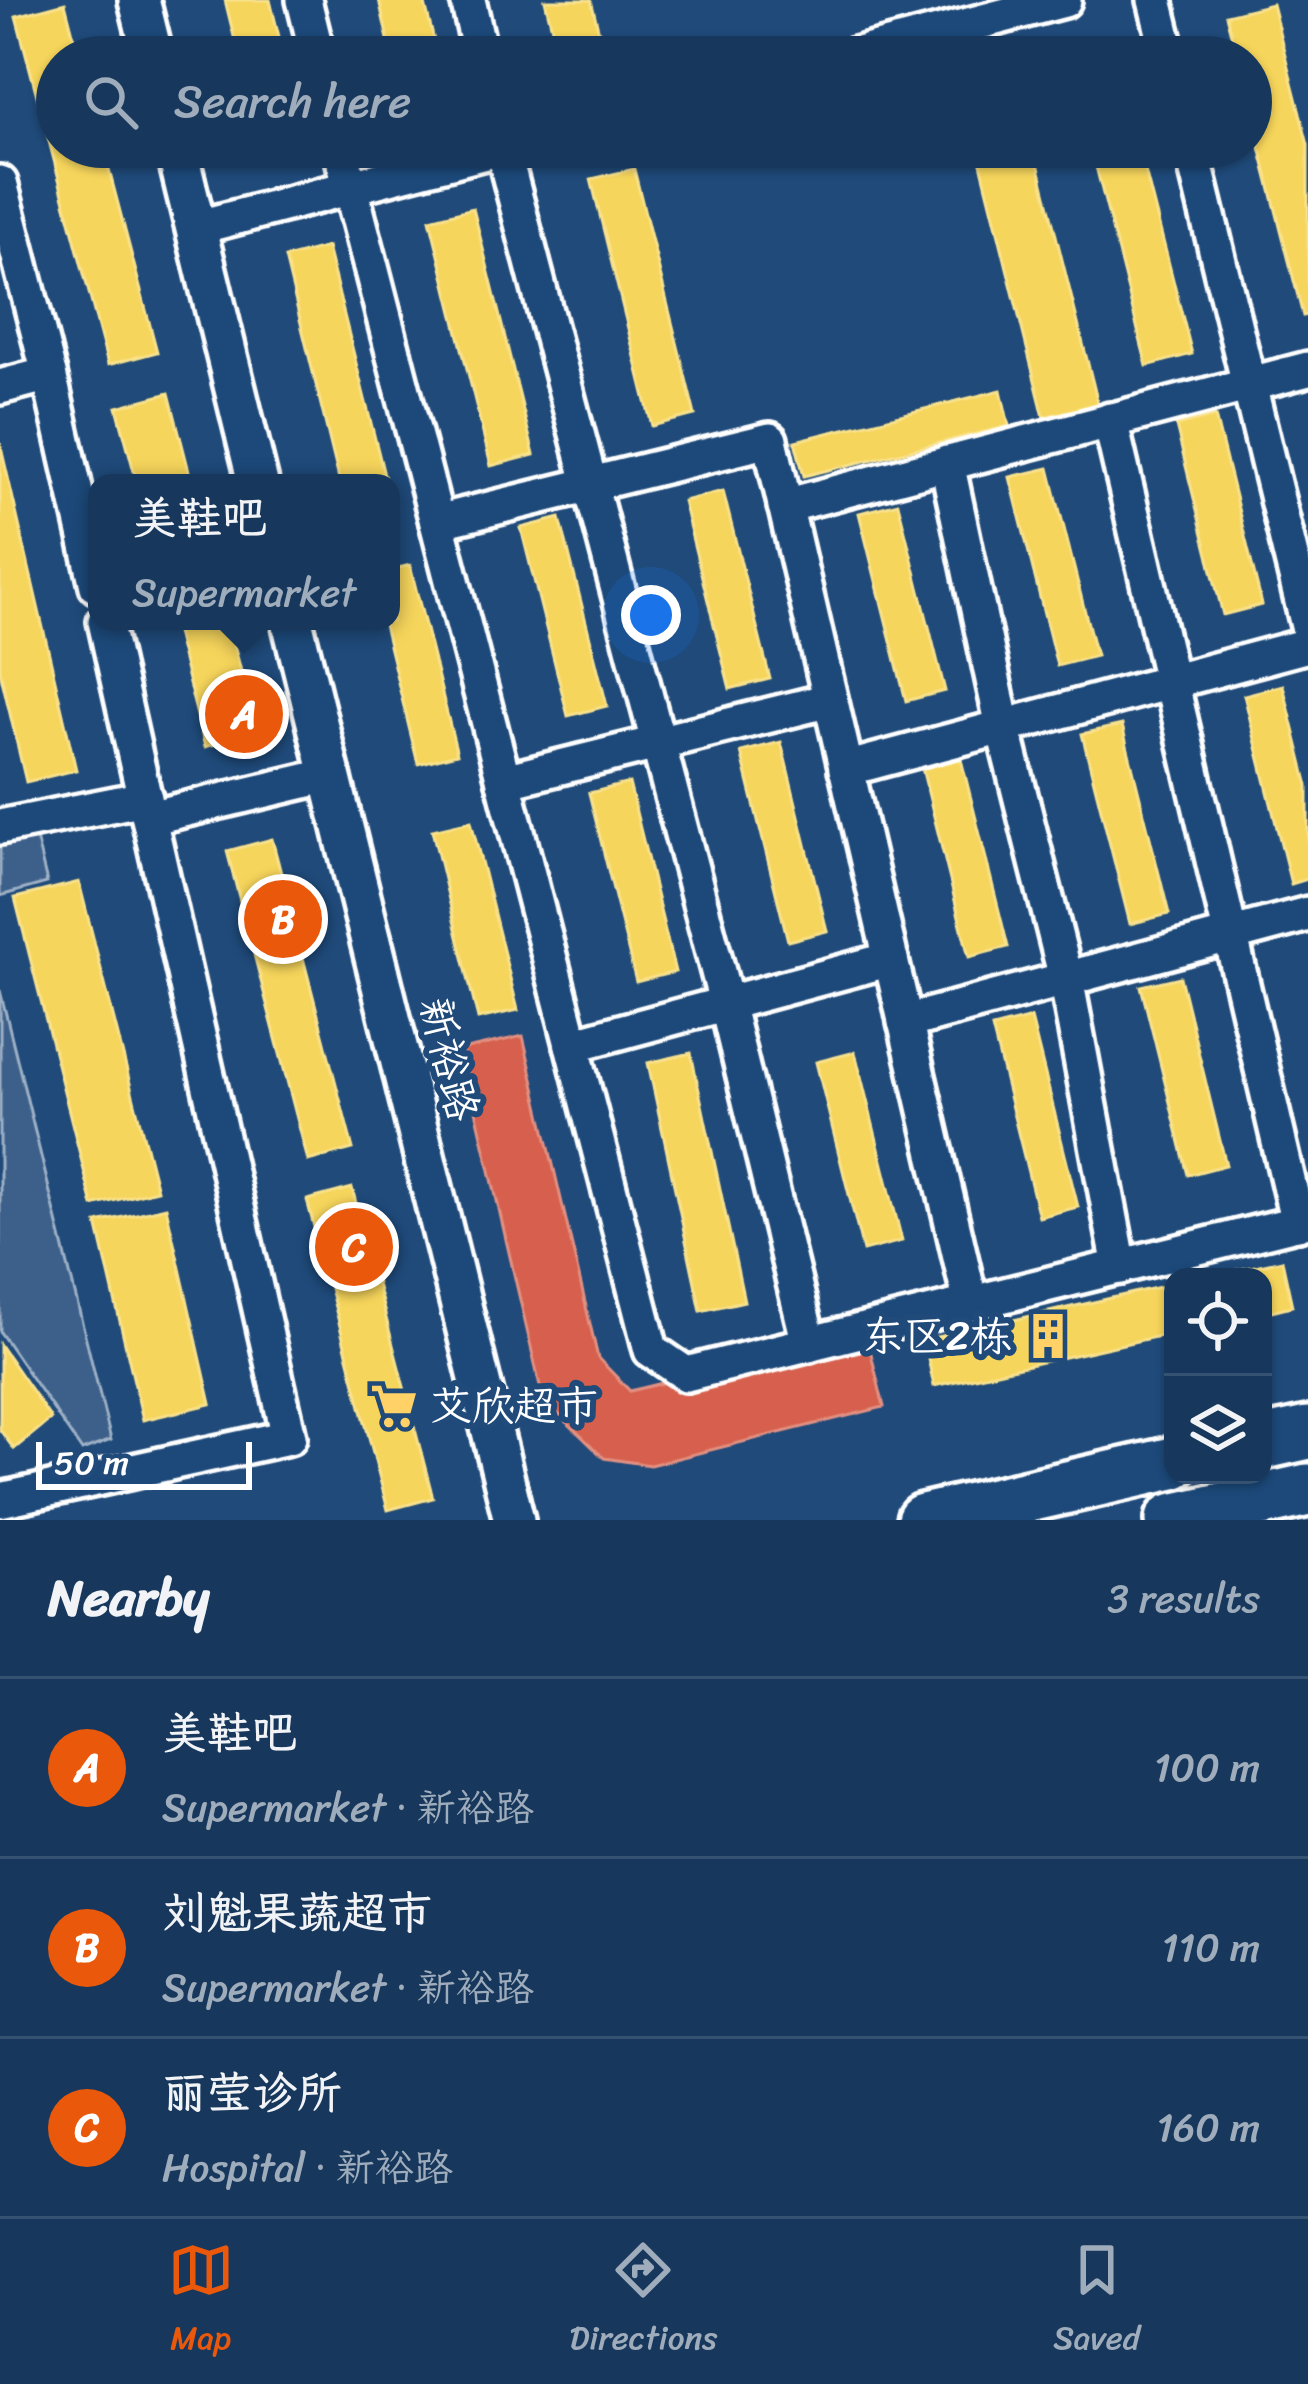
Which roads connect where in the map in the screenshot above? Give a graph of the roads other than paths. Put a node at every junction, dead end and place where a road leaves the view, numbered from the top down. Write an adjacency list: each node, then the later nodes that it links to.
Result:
1 (140, 0): 6 (street)
2 (304, 0): 7 (street)
3 (468, 0): 8 (street)
4 (1064, 0): 9 (street)
5 (1155, 0): 10 (street)
6 (149, 36)
7 (313, 36)
8 (476, 36)
9 (927, 36)
10 (1164, 36)
11 (181, 168): 18 (street)
12 (345, 168): 17 (street)
13 (423, 168): 17 (street)
14 (508, 168): 26 (street)
15 (1196, 168): 21 (street)
16 (0, 184): 20 (street)
17 (350, 187): 18 (street); 28 (street)
18 (196, 228): 25 (street)
19 (1308, 369): 21 (street)
20 (49, 374): 22 (street); 29 (street)
21 (1249, 386): 23 (street); 30 (street)
22 (0, 387)
23 (1110, 420): 24 (street); 34 (street)
24 (947, 463): 27 (street); 36 (street)
25 (256, 474)
26 (590, 483): 27 (street); 28 (street); 37 (street)
27 (785, 506): 35 (street)
28 (437, 522): 40 (street)
29 (88, 546)
30 (1308, 626)
31 (107, 630): 41 (street)
32 (294, 630): 39 (street, 新裕路)
33 (1308, 645): 34 (street)
34 (1171, 681): 36 (street); 44 (street)
35 (830, 700): 37 (street); 38 (street)
36 (1004, 727): 38 (street); 46 (street)
37 (658, 743): 40 (street); 47 (street)
38 (846, 769): 45 (street)
39 (329, 775): 41 (street); 59 (street, 新裕路)
40 (504, 781): 49 (street)
41 (147, 808): 42 (street); 58 (street)
42 (0, 826)
43 (1308, 914): 44 (street)
44 (1231, 933): 46 (street); 50 (street)
45 (890, 959): 47 (street); 48 (street)
46 (1066, 978): 48 (street); 51 (street)
47 (726, 1002): 49 (street); 53 (street)
48 (905, 1022): 52 (street)
49 (572, 1045): 53 (street)
50 (1303, 1221): 51 (street)
51 (1120, 1267): 52 (street)
52 (971, 1304): 53 (street)
53 (809, 1344)
54 (1308, 1432): 55 (main road)
55 (1272, 1441)
56 (1164, 1465): 60 (main road)
57 (1308, 1490): 61 (main road)
58 (0, 1500)
59 (514, 1520)
60 (923, 1520)
61 (1172, 1520)

